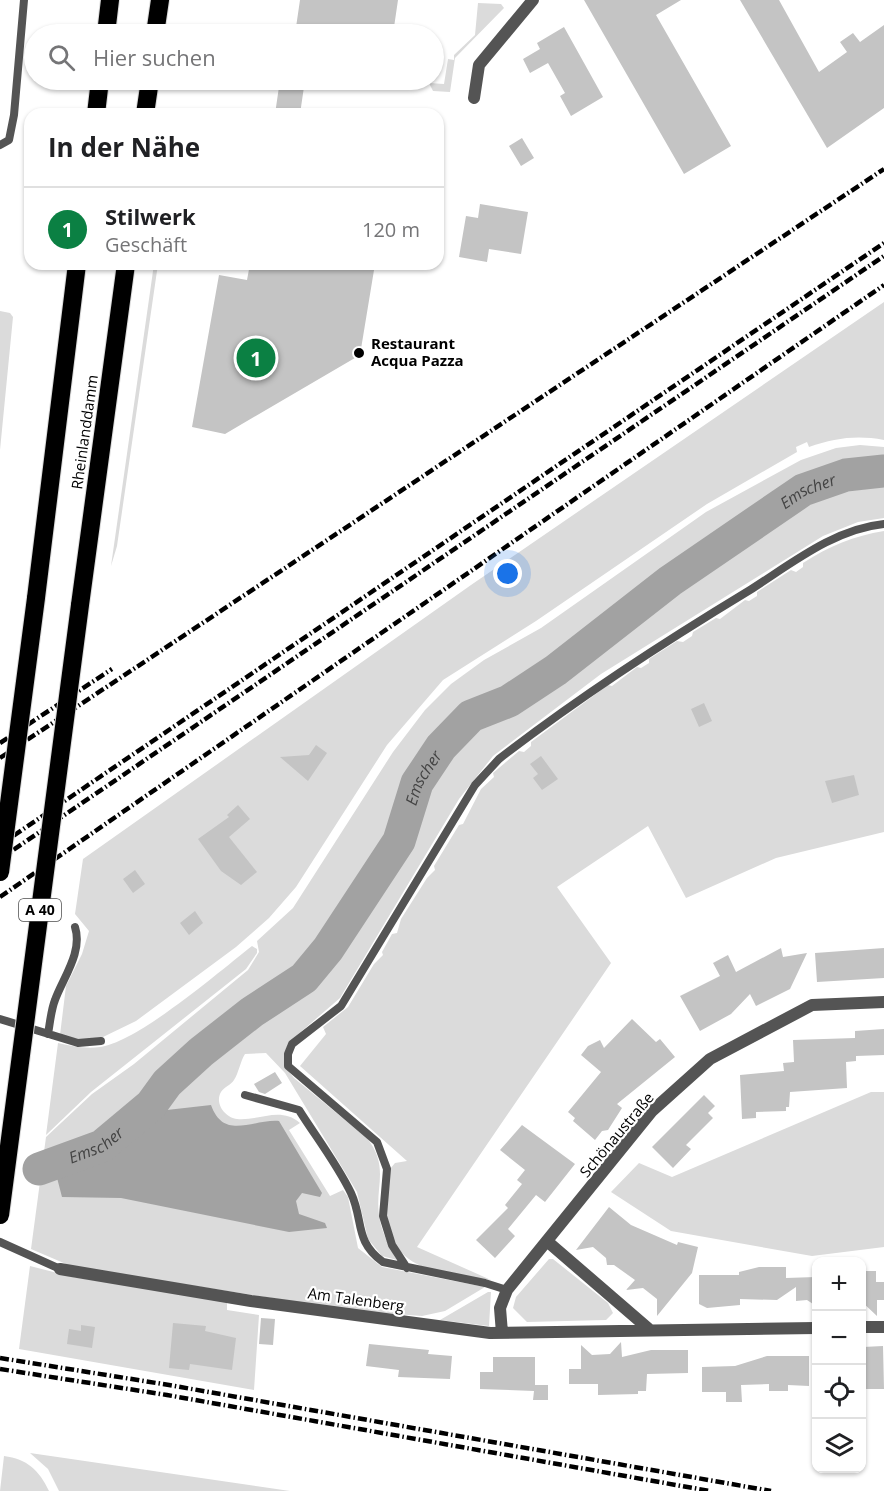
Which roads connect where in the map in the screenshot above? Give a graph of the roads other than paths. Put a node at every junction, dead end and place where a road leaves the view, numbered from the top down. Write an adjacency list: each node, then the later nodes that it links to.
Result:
1 (24, 0): 12 (lane)
2 (110, 0): 5 (highway)
3 (160, 0): 6 (highway)
4 (533, 0): 9 (street)
5 (107, 24)
6 (156, 24)
7 (99, 90): 10 (highway)
8 (149, 90): 11 (highway)
9 (474, 98)
10 (97, 108)
11 (146, 108)
12 (0, 146)
13 (76, 270): 16 (highway, Rheinlanddamm, bridge)
14 (125, 270): 23 (highway, Rheinlanddamm / A 40, bridge)
15 (884, 524): 26 (lane)
16 (0, 872)
17 (75, 927): 20 (lane)
18 (884, 1002): 25 (street, Schönaustraße)
19 (0, 1019): 20 (lane)
20 (48, 1034): 21 (lane)
21 (101, 1041)
22 (245, 1095): 26 (lane)
23 (0, 1215)
24 (0, 1242): 27 (lane)
25 (548, 1242): 28 (street, Schönaustraße); 32 (street)
26 (407, 1268): 28 (lane)
27 (60, 1269): 33 (street, Am Talenberg)
28 (507, 1290): 33 (street, Schönaustraße)
29 (866, 1327): 30 (street)
30 (884, 1327)
31 (812, 1328): 32 (street, Am Talenberg)
32 (650, 1330): 33 (street, Am Talenberg)
33 (502, 1333)

